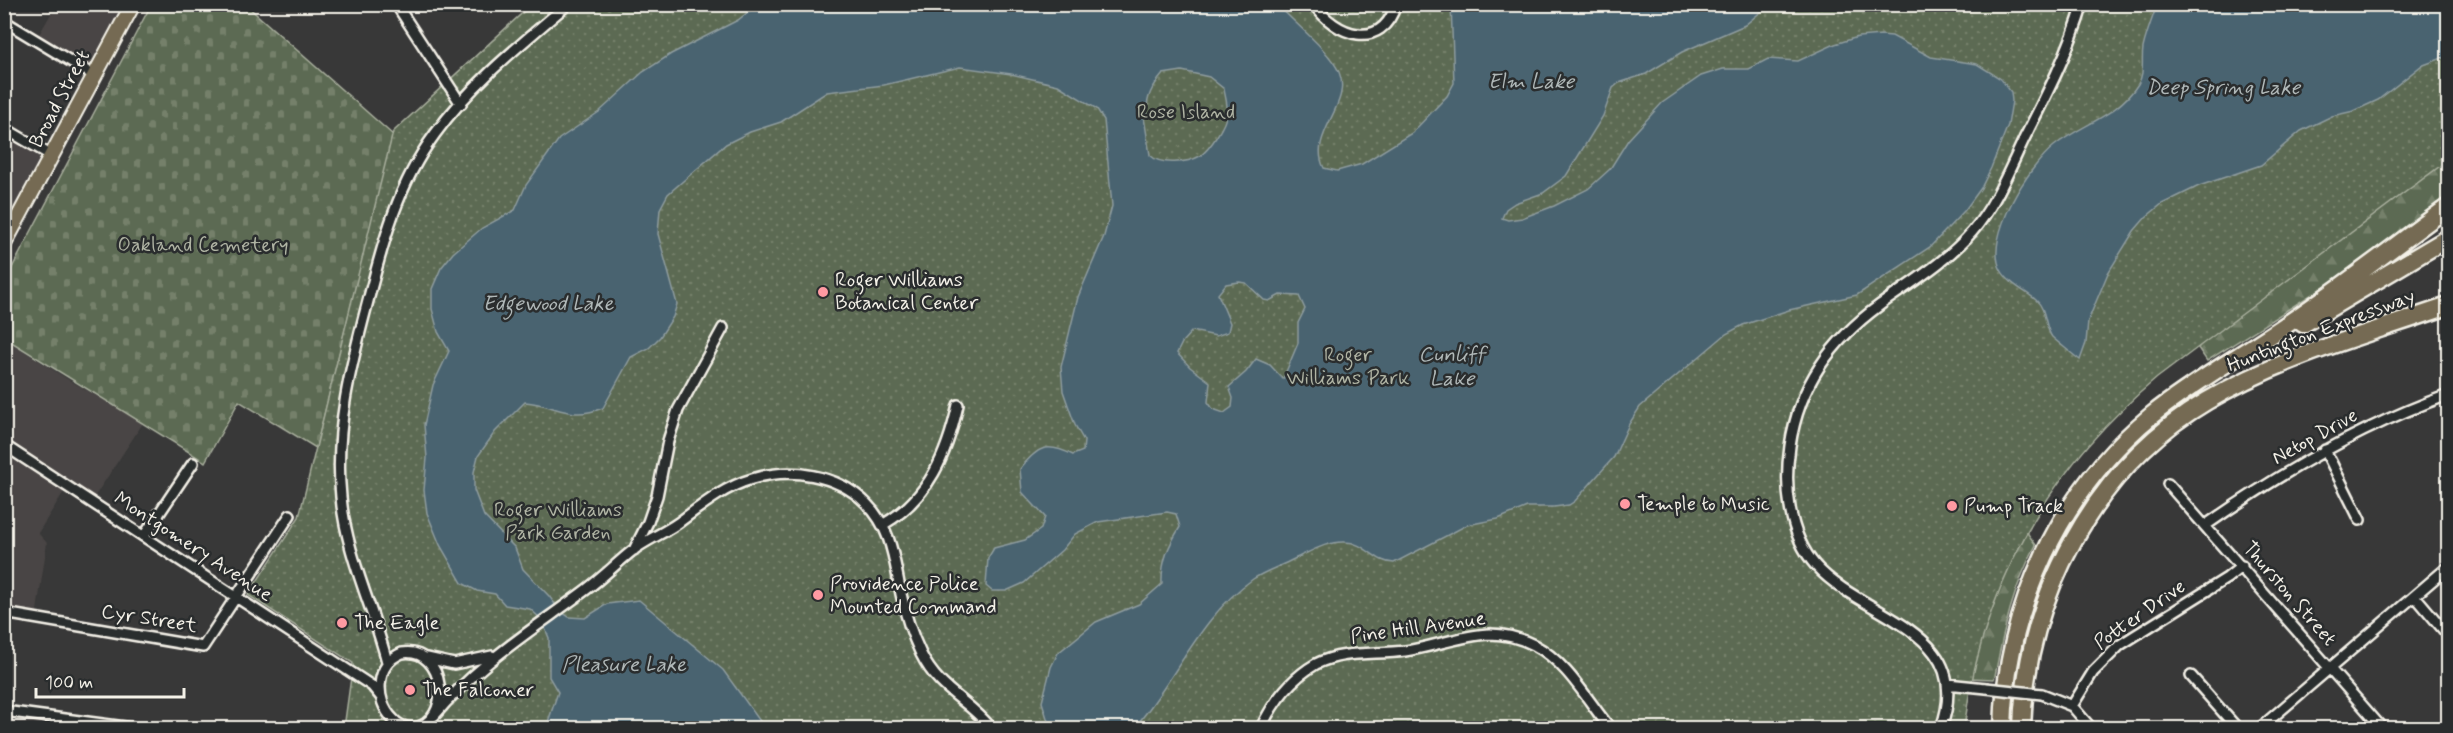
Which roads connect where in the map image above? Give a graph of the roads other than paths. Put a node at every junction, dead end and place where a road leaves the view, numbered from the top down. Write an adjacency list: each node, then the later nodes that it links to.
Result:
1 (133, 4): 8 (main road, Broad Street)
2 (396, 4): 9 (street)
3 (568, 4): 9 (street)
4 (1314, 4): 5 (street)
5 (1396, 4)
6 (2083, 4): 42 (street)
7 (4, 21): 8 (street)
8 (95, 76): 11 (main road, Broad Street)
9 (461, 104): 38 (street)
10 (4, 128): 11 (street)
11 (52, 156): 13 (main road, Broad Street)
12 (2448, 207): 17 (highway)
13 (6, 237)
14 (2448, 238): 17 (highway)
15 (2448, 306): 56 (highway, Huntington Expressway)
16 (723, 328): 29 (street)
17 (2195, 384): 43 (highway)
18 (2448, 395): 21 (street, Netop Drive)
19 (958, 405): 26 (street)
20 (4, 445): 28 (street, Montgomery Avenue)
21 (2325, 450): 25 (street); 27 (street, Netop Drive)
22 (193, 463): 28 (street)
23 (2168, 484): 27 (street, Thurston Street)
24 (290, 514): 32 (street, Cyr Street)
25 (2360, 520)
26 (884, 524): 29 (street); 50 (street)
27 (2206, 525): 30 (street, Thurston Street)
28 (144, 536): 32 (street, Montgomery Avenue)
29 (634, 550): 37 (street)
30 (2242, 566): 39 (street, Thurston Street); 45 (street, Potter Drive)
31 (2448, 567): 33 (street)
32 (235, 595): 34 (street, Cyr Street); 41 (street, Montgomery Avenue)
33 (2415, 596): 35 (street); 39 (street)
34 (4, 613)
35 (2448, 635)
36 (417, 654): 37 (street); 38 (street); 47 (street)
37 (497, 654): 47 (street)
38 (386, 665): 41 (street); 44 (street)
39 (2330, 669): 59 (street); 60 (street, Thurston Street)
40 (2191, 676): 58 (street)
41 (361, 679): 44 (street, Montgomery Avenue)
42 (1947, 684): 45 (street, bridge); 53 (street)
43 (2005, 693): 54 (highway); 55 (highway)
44 (381, 697): 48 (street)
45 (2072, 706): 57 (street)
46 (4, 711): 49 (street)
47 (429, 722): 48 (street)
48 (399, 725)
49 (133, 729)
50 (992, 729)
51 (1261, 729): 52 (street, Pine Hill Avenue)
52 (1610, 729)
53 (1941, 729)
54 (1997, 729)
55 (2002, 729)
56 (2022, 729)
57 (2091, 729)
58 (2236, 729)
59 (2260, 729)
60 (2382, 729)

